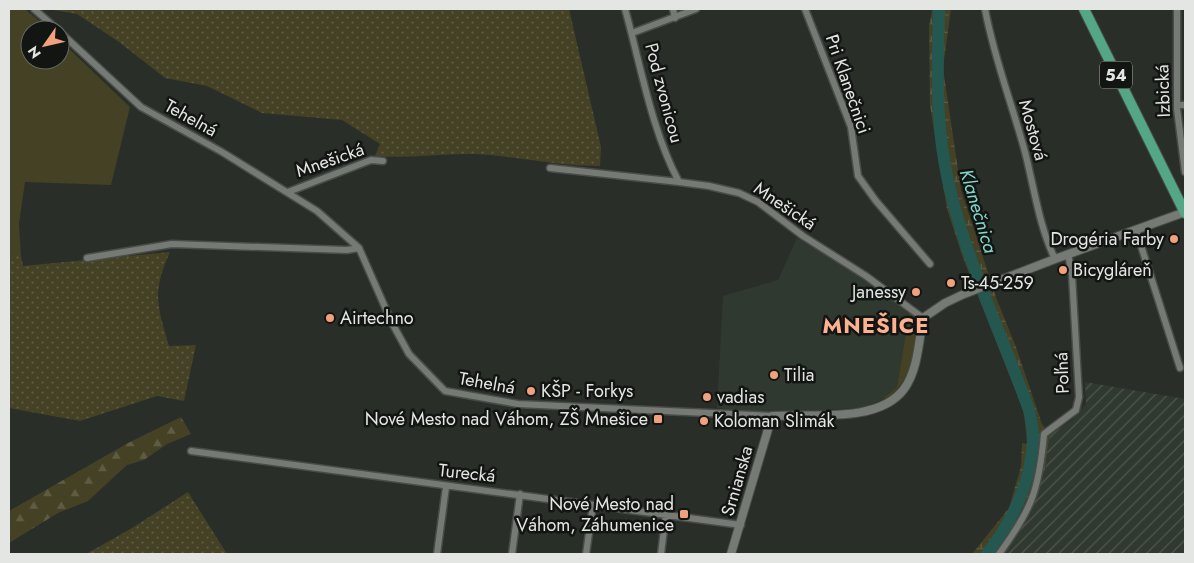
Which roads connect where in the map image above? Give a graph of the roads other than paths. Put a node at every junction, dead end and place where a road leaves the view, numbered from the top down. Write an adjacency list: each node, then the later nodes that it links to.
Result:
1 (34, 9): 10 (street, Tehelná)
2 (625, 9): 11 (street, Pod zvonicou)
3 (672, 9): 9 (street)
4 (696, 9): 9 (street)
5 (805, 9): 26 (street, Pri Klanečnici)
6 (985, 9): 25 (street, Mostová)
7 (1084, 9): 20 (main road, 54)
8 (1177, 9): 14 (street, Izbická)
9 (675, 18): 11 (street)
10 (46, 20)
11 (632, 33): 18 (street, Pod zvonicou)
12 (70, 41): 19 (street, Tehelná)
13 (1185, 105): 14 (street)
14 (1177, 106): 17 (street, Izbická)
15 (383, 160): 19 (street, Mnešická)
16 (550, 168): 18 (street, Mnešická)
17 (1185, 172)
18 (679, 182): 27 (street, Mnešická)
19 (288, 192): 22 (street, Tehelná)
20 (1185, 212): 21 (street)
21 (1136, 230): 23 (street); 28 (street)
22 (360, 248): 24 (street); 29 (street, Tehelná)
23 (1068, 254): 25 (street); 41 (street, Poľná)
24 (87, 258)
25 (1055, 258): 27 (street)
26 (930, 264)
27 (923, 318): 29 (street, Tehelná)
28 (1180, 368)
29 (772, 416): 35 (street, Srnianska)
30 (191, 452): 31 (street, Turecká)
31 (446, 487): 32 (street, Turecká); 36 (street)
32 (520, 494): 33 (street, Turecká); 37 (street)
33 (593, 504): 34 (street, Turecká); 38 (street)
34 (666, 513): 35 (street, Turecká); 39 (street)
35 (741, 525): 40 (street, Srnianska)
36 (437, 554)
37 (512, 554)
38 (586, 554)
39 (661, 554)
40 (731, 554)
41 (999, 554)

